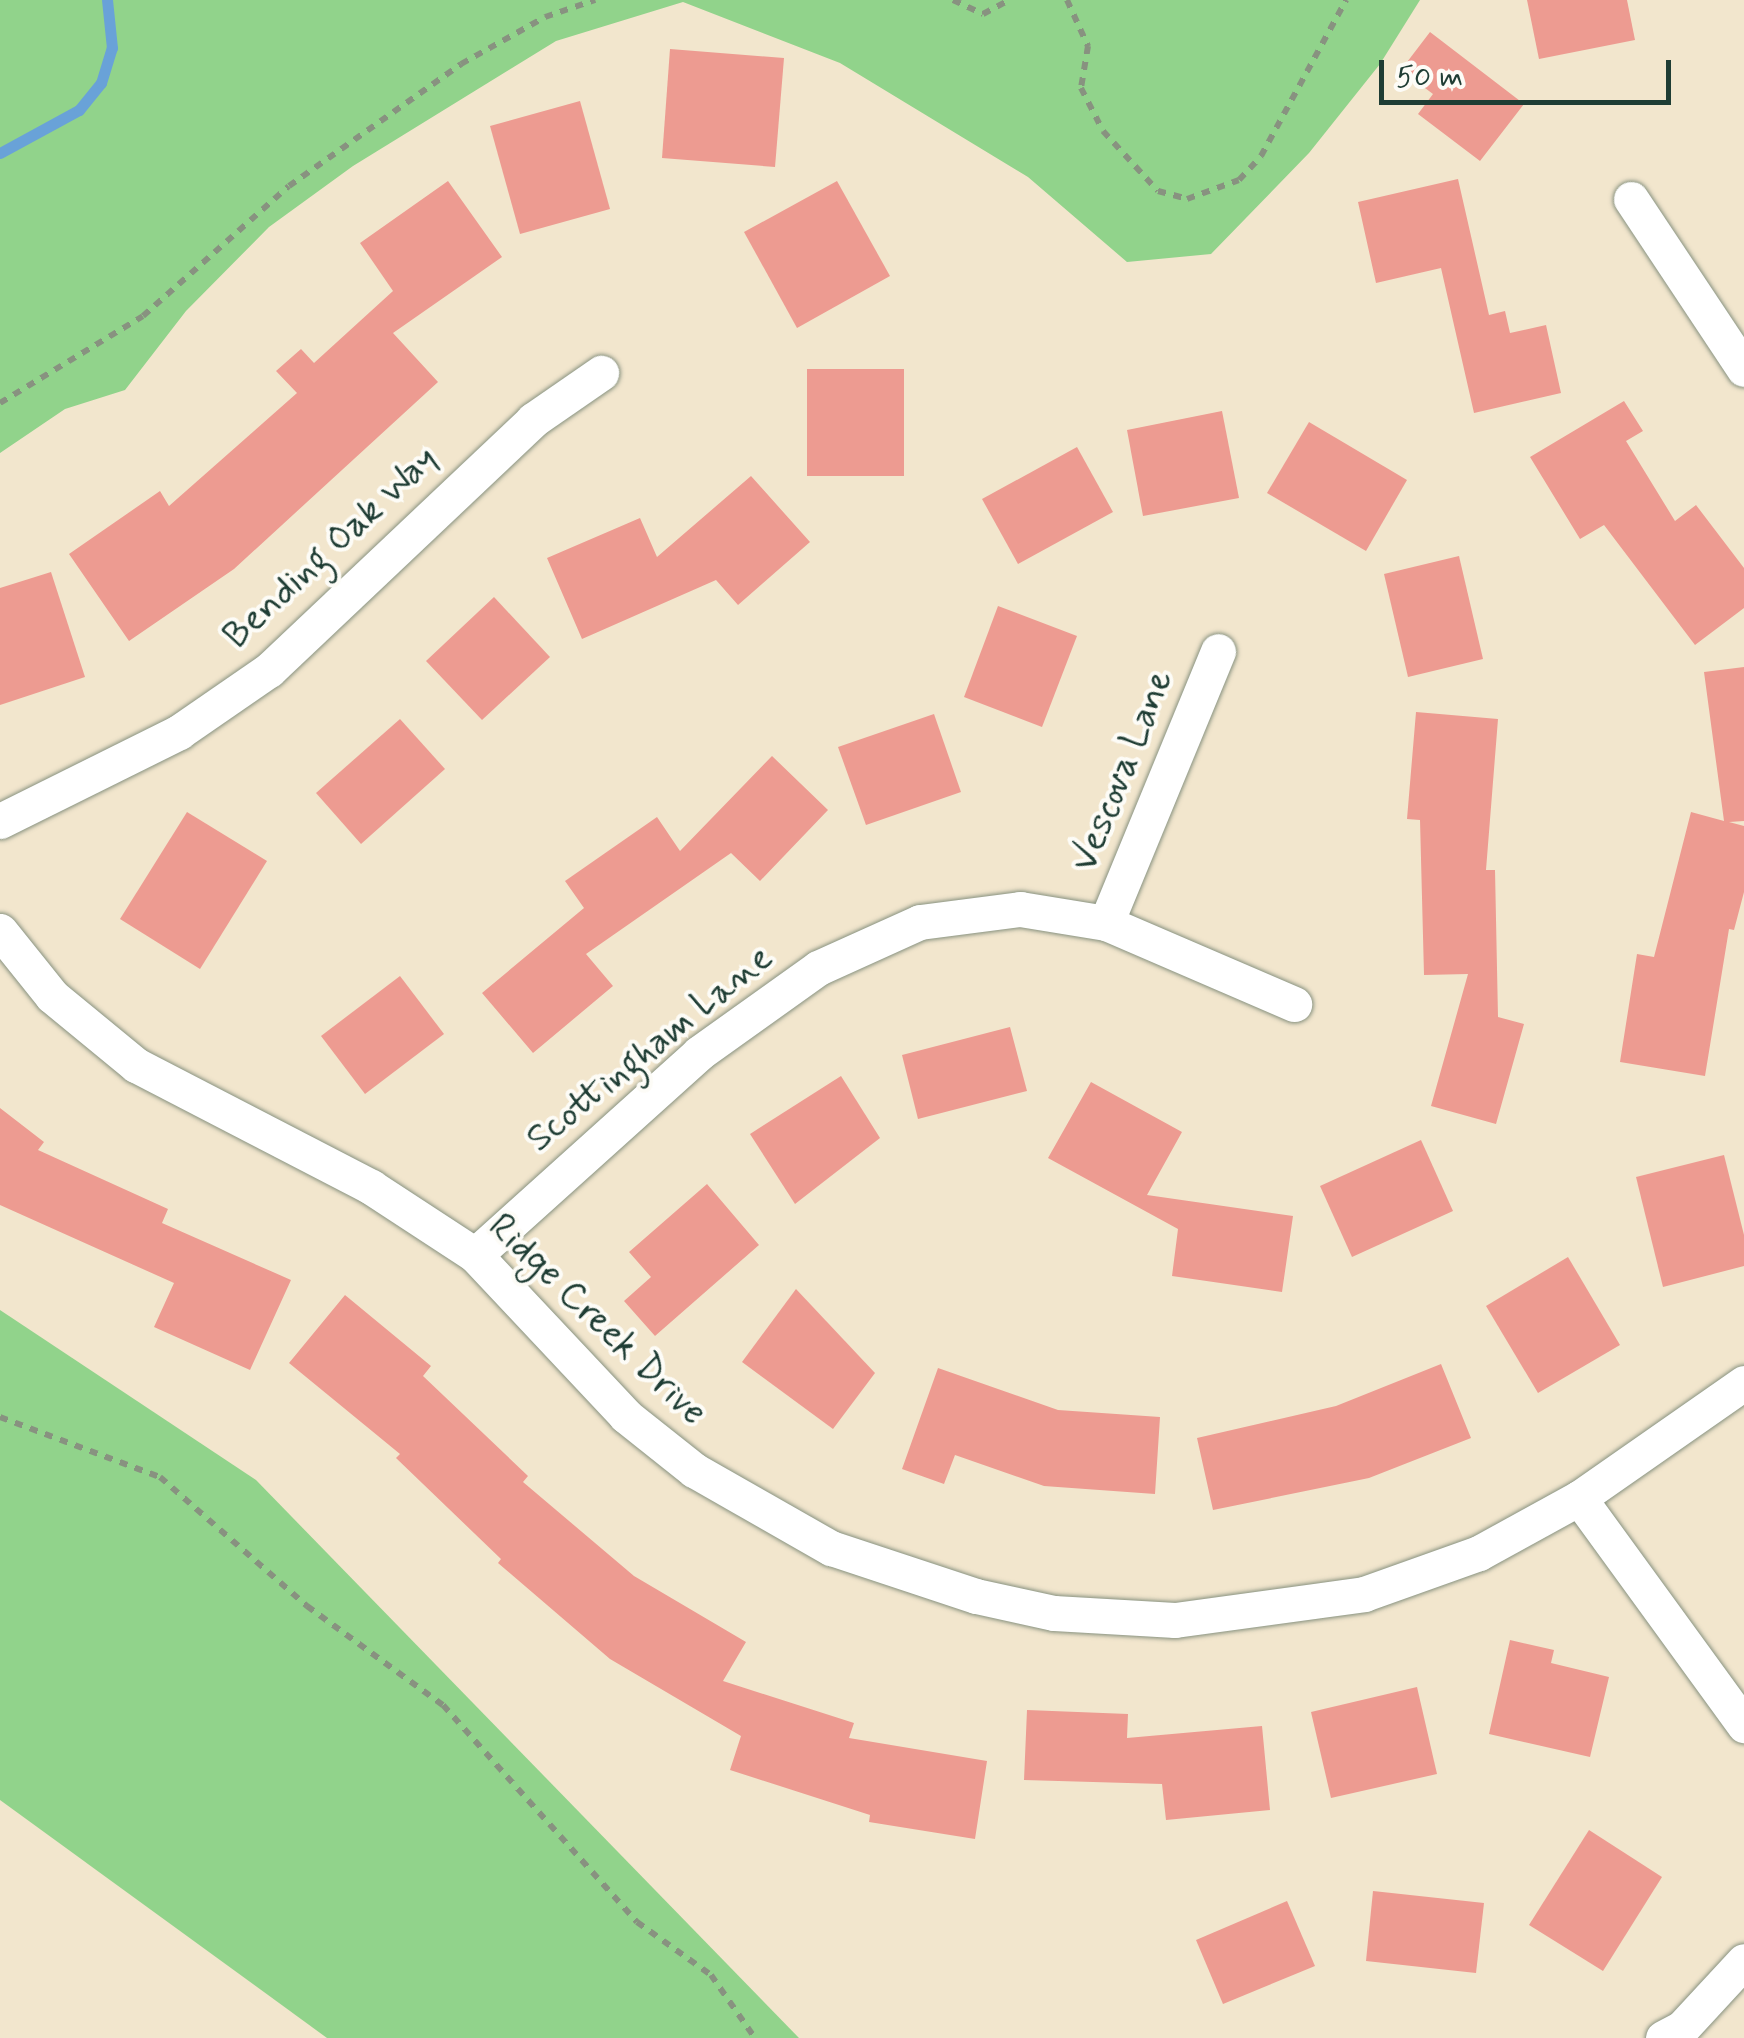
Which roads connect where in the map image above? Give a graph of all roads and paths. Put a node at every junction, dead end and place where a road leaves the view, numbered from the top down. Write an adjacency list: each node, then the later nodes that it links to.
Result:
1 (595, 0): 11 (path)
2 (953, 0): 3 (path)
3 (1009, 0)
4 (1067, 0): 7 (path)
5 (1076, 0): 7 (path)
6 (1346, 0): 7 (path)
7 (1077, 16)
8 (1631, 199): 9 (street)
9 (1744, 368)
10 (601, 373): 13 (street, Bending Oak Way)
11 (0, 402)
12 (1218, 651): 14 (street, Vescova Lane)
13 (0, 821)
14 (1106, 923): 16 (street, Scottingham Lane); 17 (street, Scottingham Lane)
15 (0, 931): 17 (street, Ridge Creek Drive)
16 (1294, 1004)
17 (475, 1255): 20 (street, Ridge Creek Drive)
18 (1744, 1383): 20 (street, Ridge Creek Drive)
19 (0, 1417): 23 (path)
20 (1579, 1498): 21 (street)
21 (1744, 1724)
22 (1744, 1962): 24 (street)
23 (755, 2038)
24 (1664, 2038)

